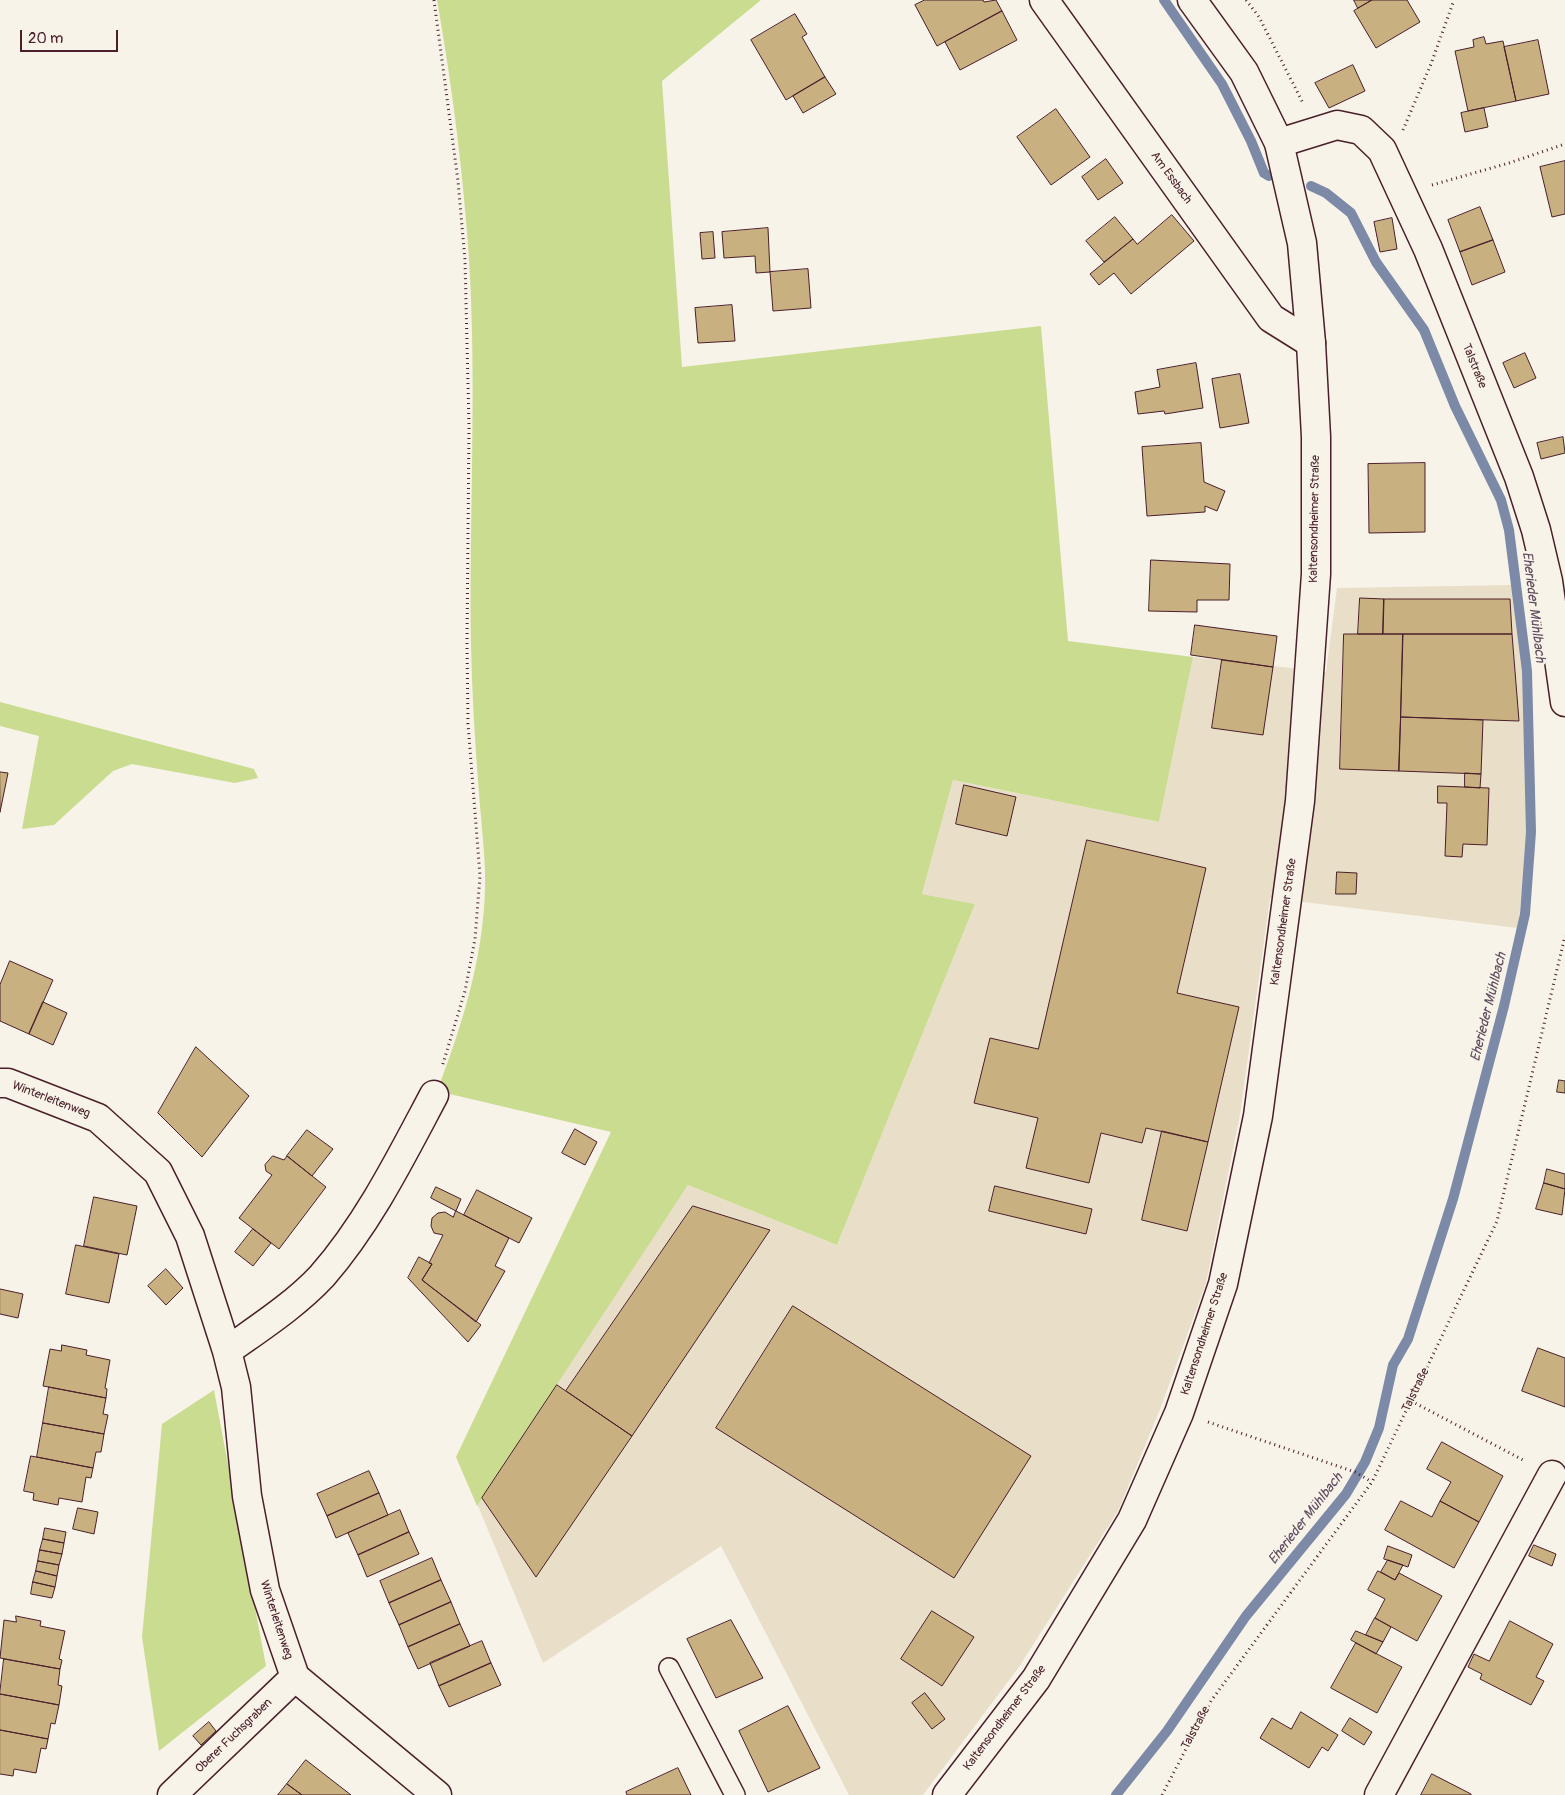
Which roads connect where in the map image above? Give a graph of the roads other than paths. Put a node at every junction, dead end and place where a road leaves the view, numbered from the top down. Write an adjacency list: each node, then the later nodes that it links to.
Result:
1 (1044, 0): 4 (street, Am Essbach)
2 (1192, 0): 3 (street, Kaltensondheimer Straße)
3 (1279, 143): 4 (street, Kaltensondheimer Straße); 5 (street, Talstraße)
4 (1311, 343): 15 (street, Kaltensondheimer Straße)
5 (1565, 702)
6 (0, 1082): 8 (street, Winterleitenweg)
7 (434, 1095): 8 (street)
8 (227, 1351): 11 (street, Winterleitenweg)
9 (1552, 1475): 16 (street)
10 (669, 1668): 14 (lane)
11 (295, 1677): 12 (street, Winterleitenweg); 13 (street, Oberer Fuchsgraben)
12 (420, 1790)
13 (172, 1795)
14 (735, 1795)
15 (947, 1795)
16 (1379, 1795)

